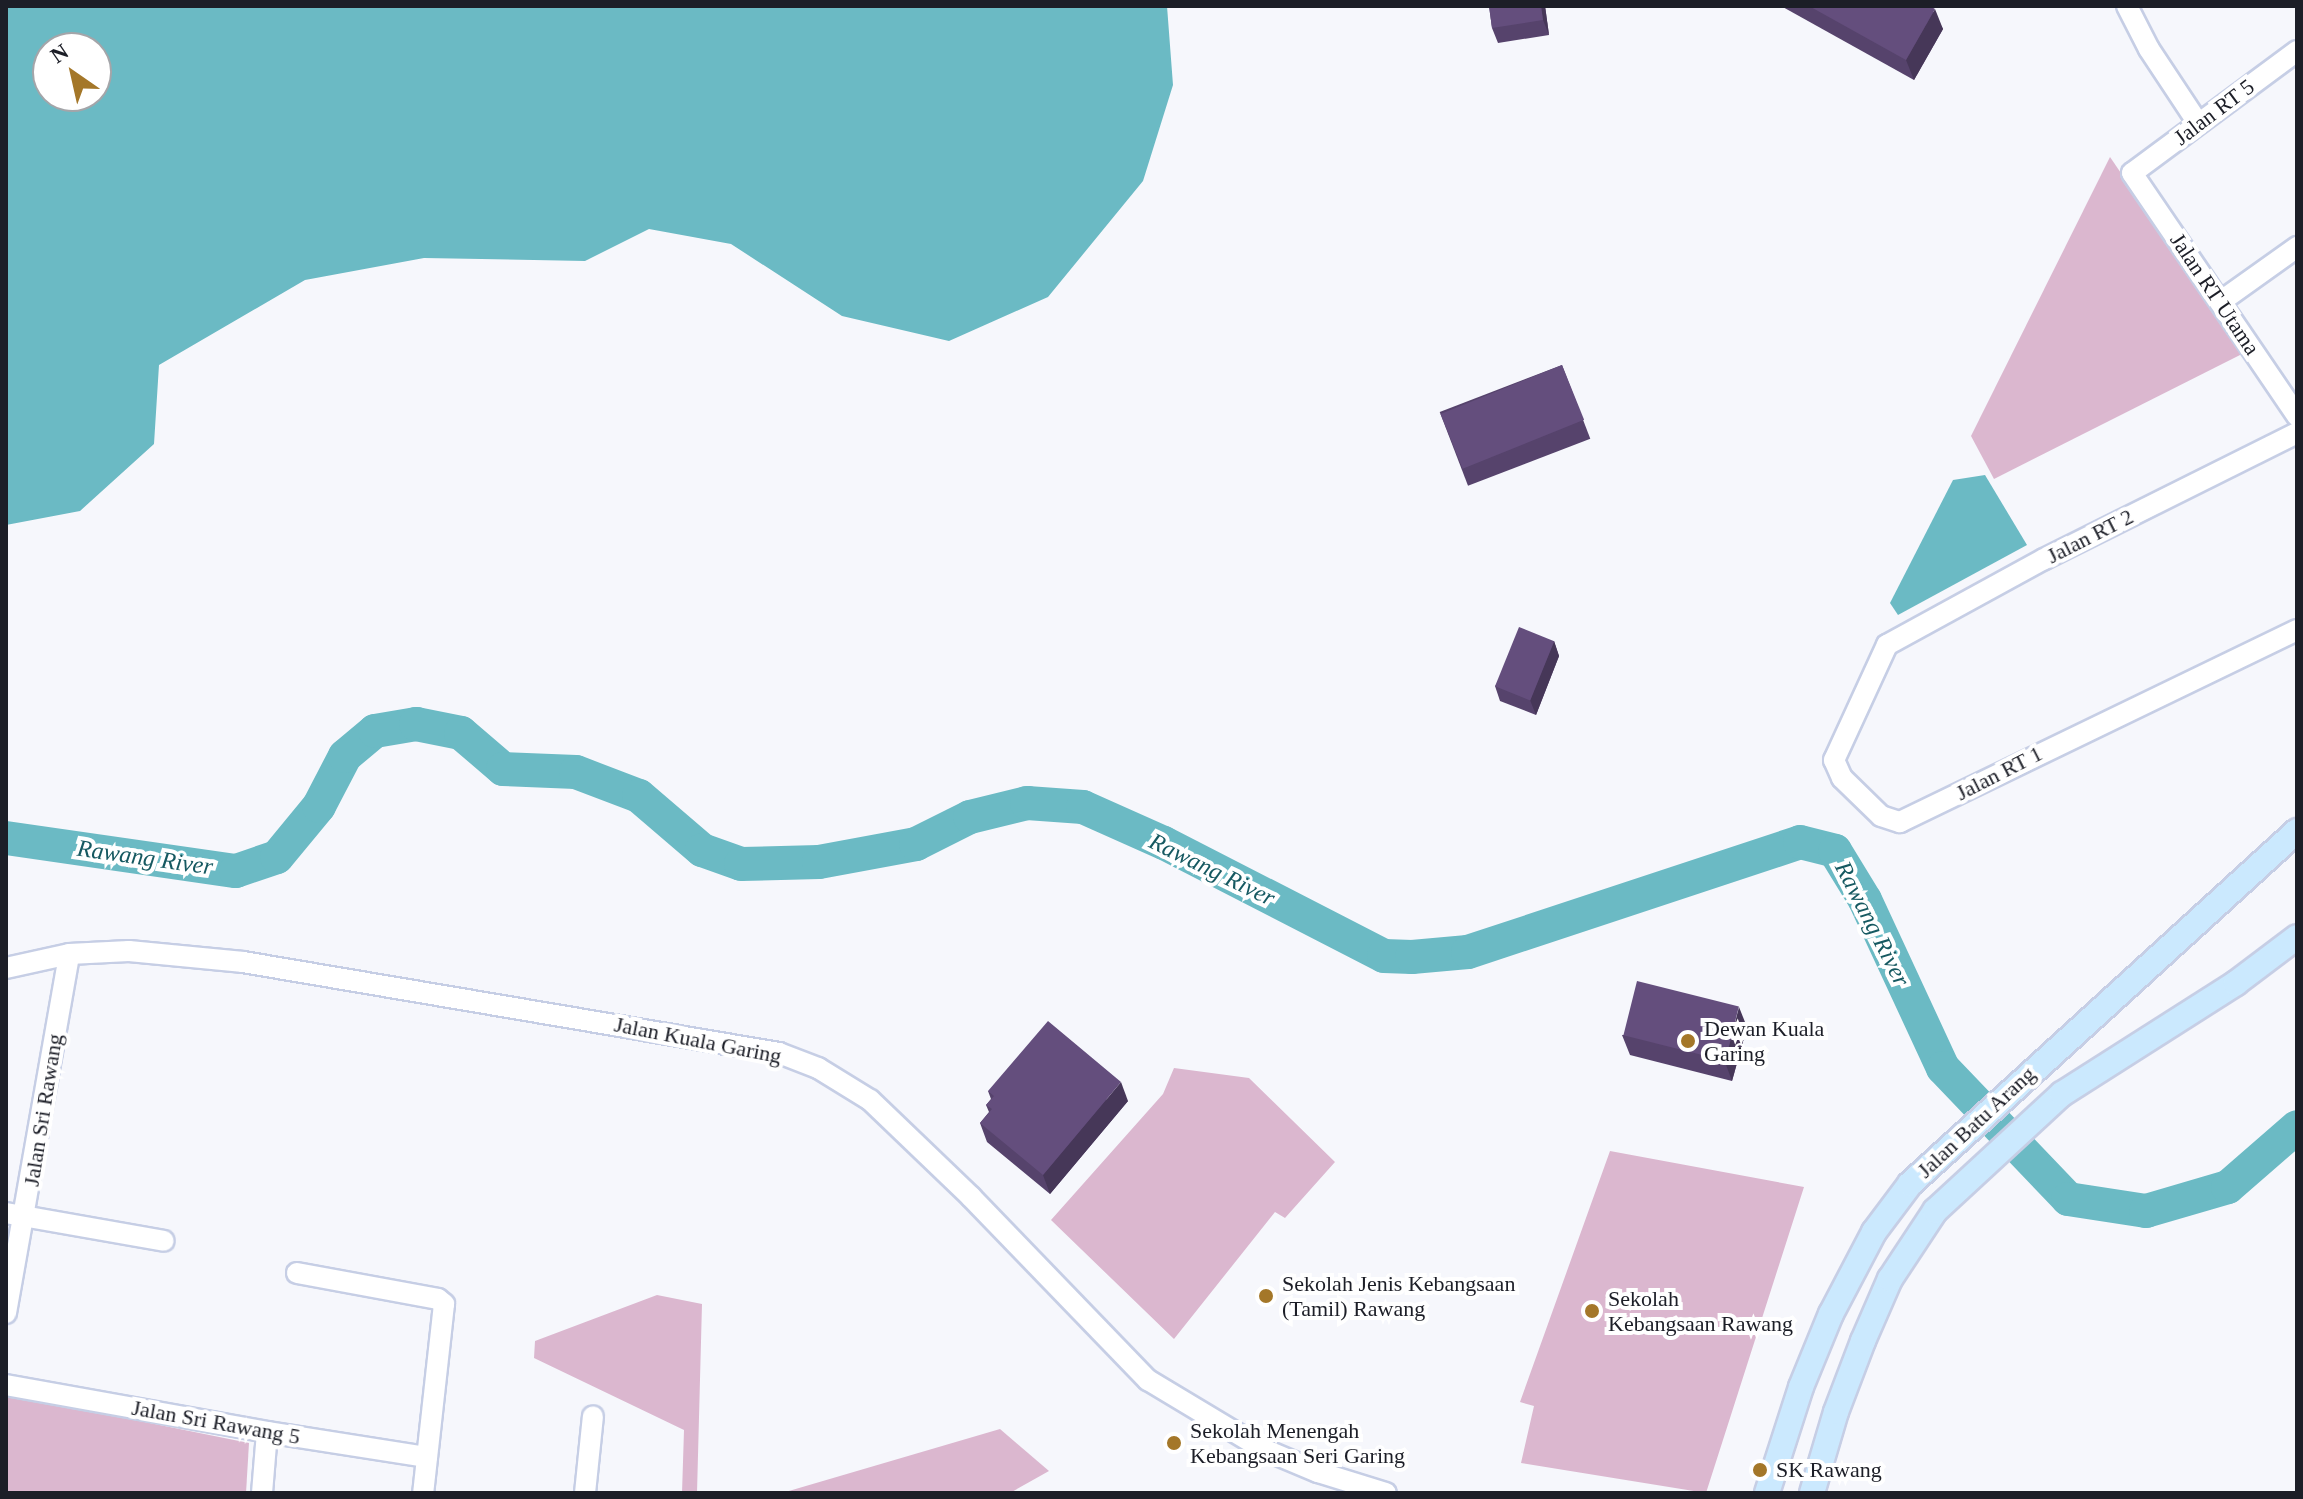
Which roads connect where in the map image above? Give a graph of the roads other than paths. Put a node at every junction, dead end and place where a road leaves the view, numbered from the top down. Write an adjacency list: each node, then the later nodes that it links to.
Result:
1 (2127, 6): 3 (street)
2 (2297, 51): 3 (street, Jalan RT 5)
3 (2198, 123): 4 (street, Jalan RT 5)
4 (2132, 173): 6 (street, Jalan RT Utama)
5 (2297, 247): 6 (street)
6 (2220, 302): 7 (street, Jalan RT Utama)
7 (2297, 416)
8 (2297, 433): 10 (street, Jalan RT 2)
9 (2297, 630): 10 (street, Jalan RT 1)
10 (1887, 645)
11 (2297, 822): 13 (street)
12 (2297, 831): 13 (main road, Jalan Batu Arang)
13 (2247, 876): 29 (main road, Jalan Batu Arang)
14 (2297, 937): 30 (main road, Jalan Batu Arang)
15 (69, 954): 16 (street, Jalan Kuala Garing); 17 (street, Jalan Sri Rawang); 28 (street, Jalan Kuala Garing)
16 (6, 968)
17 (16, 1215): 18 (street); 20 (street, Jalan Sri Rawang)
18 (164, 1241)
19 (297, 1273): 24 (street)
20 (6, 1313)
21 (6, 1385): 23 (street, Jalan Sri Rawang 5)
22 (593, 1416): 27 (street)
23 (267, 1432): 24 (street, Jalan Sri Rawang 5); 25 (street)
24 (427, 1457): 26 (street)
25 (262, 1493)
26 (423, 1493)
27 (585, 1493)
28 (1386, 1493)
29 (1767, 1493)
30 (1812, 1493)

